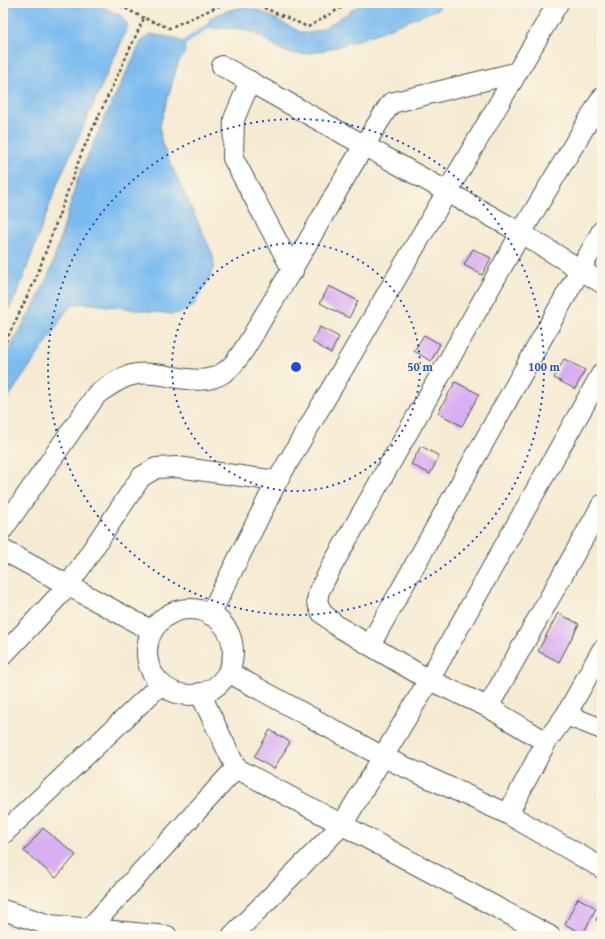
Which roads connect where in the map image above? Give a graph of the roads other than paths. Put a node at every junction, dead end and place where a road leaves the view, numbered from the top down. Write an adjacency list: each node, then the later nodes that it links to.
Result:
1 (558, 3): 3 (street)
2 (222, 66): 4 (street)
3 (515, 73): 6 (street); 7 (street)
4 (250, 81): 6 (street); 10 (street)
5 (602, 98): 9 (street)
6 (363, 145): 7 (street); 10 (street)
7 (446, 192): 9 (street); 14 (street)
8 (602, 231): 11 (street)
9 (521, 233): 11 (street); 21 (street)
10 (293, 270): 16 (street)
11 (580, 271): 12 (street); 21 (street)
12 (602, 283)
13 (602, 373): 25 (street)
14 (277, 481): 18 (street); 19 (street)
15 (602, 505): 28 (street)
16 (3, 529)
17 (3, 550): 18 (street)
18 (68, 586): 20 (street); 23 (street)
19 (210, 614): 20 (street); 24 (street)
20 (152, 631): 26 (street)
21 (370, 646): 25 (street)
22 (602, 650): 29 (street)
23 (3, 655)
24 (228, 672): 27 (street); 32 (street)
25 (429, 680): 28 (street); 32 (street)
26 (161, 684): 27 (street); 36 (street)
27 (200, 693): 33 (street)
28 (488, 707): 31 (street)
29 (566, 715): 30 (street); 31 (street)
30 (602, 729)
31 (546, 742): 34 (street)
32 (383, 757): 34 (street); 35 (street)
33 (236, 768): 35 (street); 39 (street)
34 (508, 814): 37 (street)
35 (342, 825): 41 (street); 42 (street)
36 (3, 834)
37 (602, 868)
38 (3, 910): 39 (street)
39 (88, 930): 40 (street)
40 (167, 936)
41 (232, 936)
42 (550, 936)

